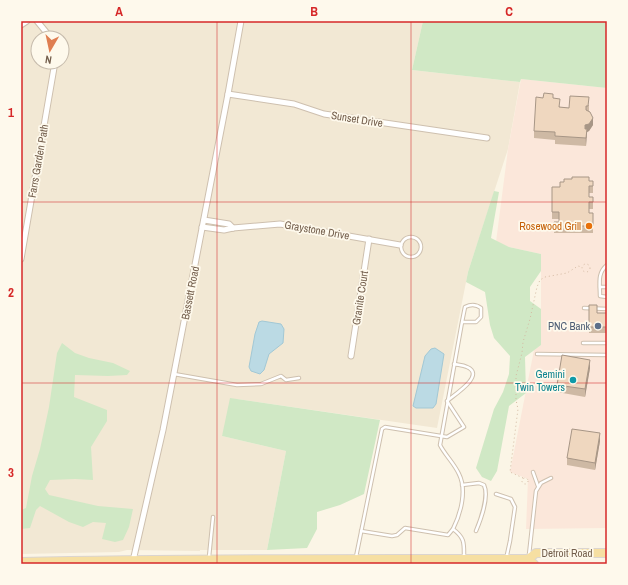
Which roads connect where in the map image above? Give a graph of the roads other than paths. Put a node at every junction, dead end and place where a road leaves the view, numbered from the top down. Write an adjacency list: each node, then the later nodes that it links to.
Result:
1 (27, 21): 4 (street)
2 (37, 21): 5 (street)
3 (241, 21): 7 (street, Bassett Road)
4 (21, 26)
5 (44, 30)
6 (54, 70): 14 (street, Farrs Garden Path)
7 (228, 94): 8 (street, Sunset Drive); 9 (street, Bassett Road)
8 (487, 138)
9 (204, 220): 10 (street, Bassett Road); 11 (street, Graystone Drive)
10 (202, 227): 11 (street, Graystone Drive); 28 (street, Bassett Road)
11 (233, 228): 12 (street, Graystone Drive)
12 (369, 240): 13 (street, Graystone Drive); 26 (street, Granite Court)
13 (400, 245): 13 (lane)
14 (21, 259)
15 (607, 265): 16 (lane)
16 (600, 287): 17 (lane); 18 (lane)
17 (607, 287)
18 (607, 297)
19 (584, 308): 20 (lane)
20 (607, 308)
21 (462, 322): 21 (lane); 27 (lane)
22 (583, 343): 23 (lane)
23 (607, 343)
24 (537, 354): 25 (lane)
25 (607, 355)
26 (351, 356)
27 (454, 364): 30 (lane); 30 (lane)
28 (174, 374): 29 (lane); 46 (street, Bassett Road)
29 (299, 378)
30 (447, 401): 31 (lane); 31 (lane)
31 (441, 437): 34 (lane); 39 (lane)
32 (533, 472): 35 (lane)
33 (551, 478): 35 (lane)
34 (462, 484): 38 (lane); 40 (lane)
35 (538, 486): 50 (lane)
36 (496, 494): 49 (lane)
37 (213, 517): 43 (lane)
38 (453, 529): 39 (lane); 42 (lane)
39 (361, 531): 44 (lane)
40 (476, 531)
41 (607, 554): 50 (main road, Detroit Road)
42 (464, 559): 48 (main road, Detroit Road); 49 (main road, Detroit Road)
43 (208, 560): 46 (main road, Detroit Road); 47 (main road, Detroit Road)
44 (356, 560): 47 (main road, Detroit Road); 48 (main road, Detroit Road)
45 (21, 562): 51 (main road, Detroit Road)
46 (133, 562): 51 (main road, Detroit Road)
47 (239, 562)
48 (418, 562)
49 (505, 562): 50 (main road, Detroit Road)
50 (530, 562)
51 (38, 563)

